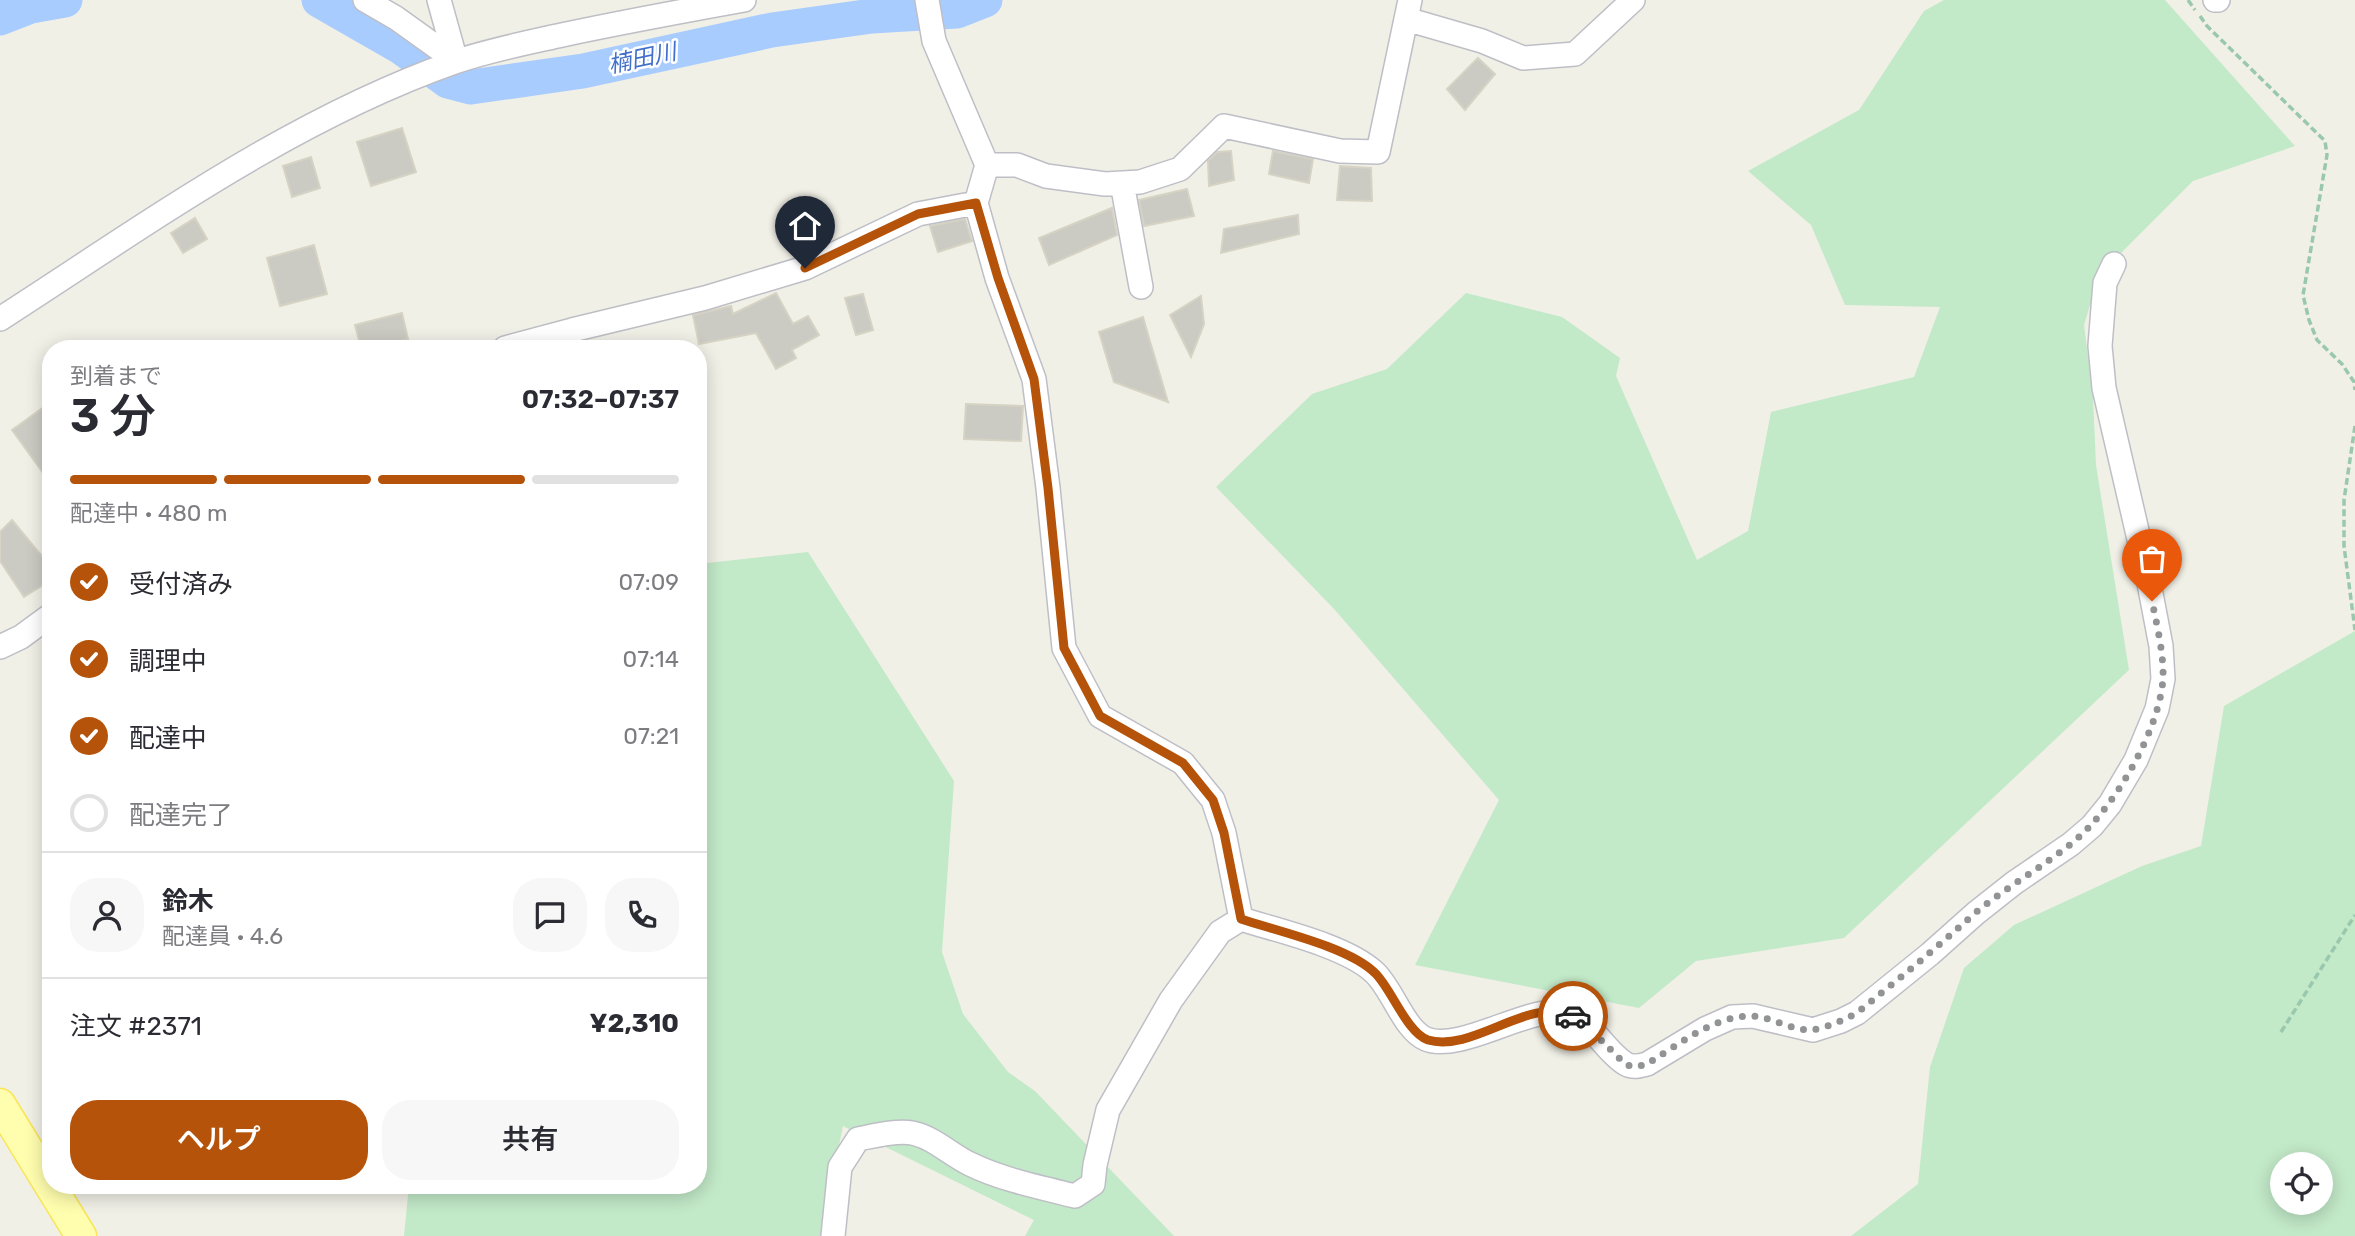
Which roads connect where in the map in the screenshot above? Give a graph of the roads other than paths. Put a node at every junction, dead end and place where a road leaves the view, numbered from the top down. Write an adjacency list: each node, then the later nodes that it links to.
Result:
1 (365, 0): 7 (street)
2 (439, 0): 7 (street)
3 (744, 0): 7 (street)
4 (927, 0): 8 (street)
5 (1633, 0): 6 (street)
6 (1408, 9): 9 (street)
7 (456, 61): 13 (street)
8 (987, 165): 9 (street); 10 (street)
9 (1122, 183): 12 (street)
10 (976, 203): 14 (street); 17 (street)
11 (2114, 264): 17 (street)
12 (1141, 287)
13 (0, 319)
14 (535, 340)
15 (42, 622): 16 (street)
16 (0, 648)
17 (1241, 919): 22 (street)
18 (0, 1104): 19 (main road)
19 (42, 1172)
20 (55, 1194): 21 (main road)
21 (81, 1236)
22 (833, 1236)

